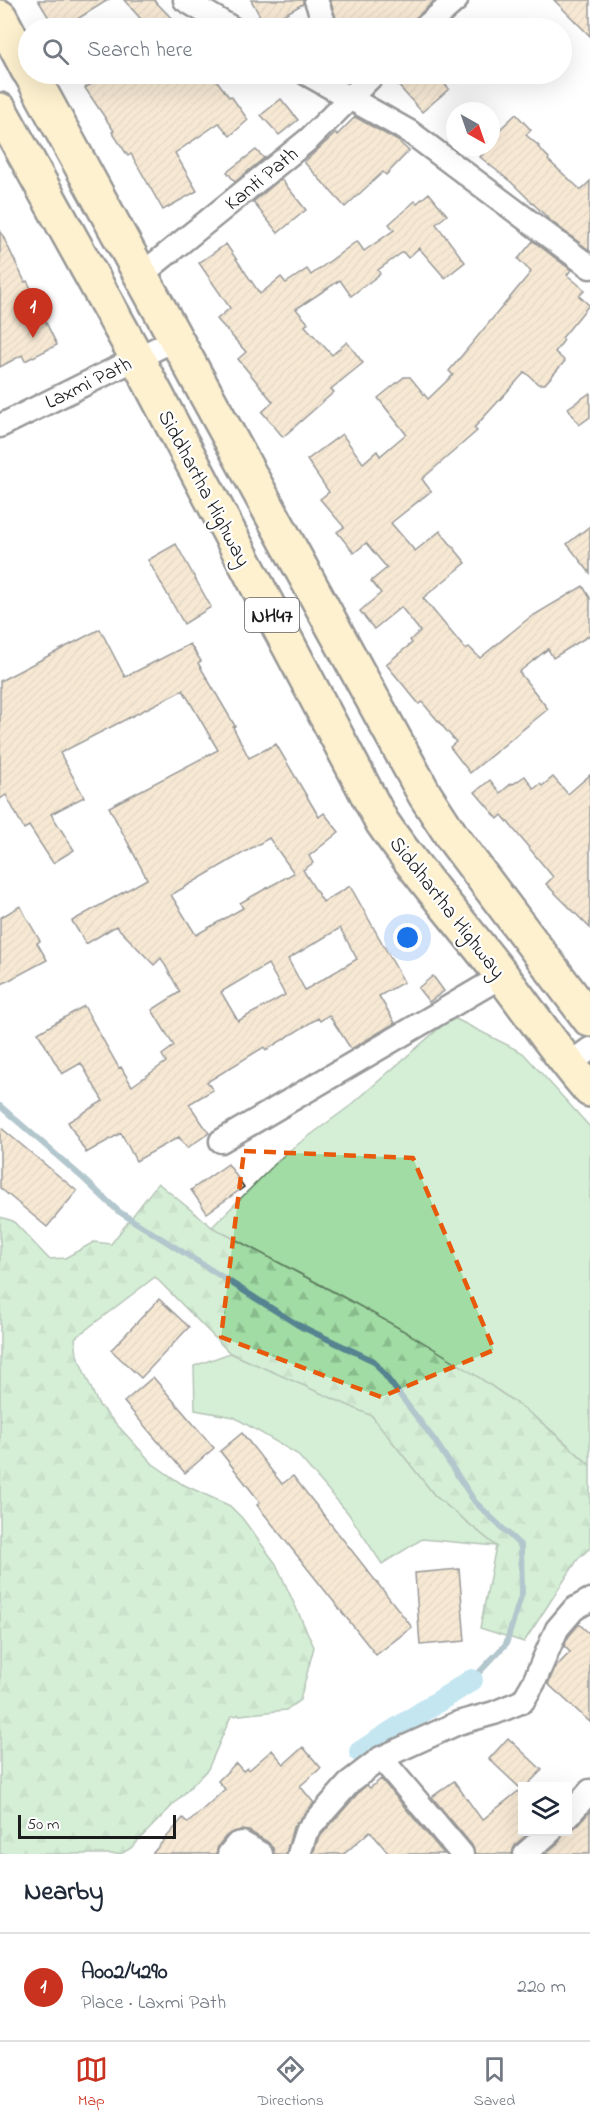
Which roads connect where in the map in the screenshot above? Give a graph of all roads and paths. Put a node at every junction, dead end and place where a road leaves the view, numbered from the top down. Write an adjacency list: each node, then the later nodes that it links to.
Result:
1 (185, 0): 5 (street)
2 (316, 0): 6 (street)
3 (456, 0): 7 (street)
4 (0, 18): 8 (highway, NH47)
5 (215, 18)
6 (322, 18)
7 (435, 18)
8 (18, 50)
9 (37, 84): 16 (highway, NH47)
10 (323, 84): 13 (street)
11 (343, 84): 13 (street)
12 (364, 84): 13 (street, Kanti Path)
13 (348, 99): 15 (street); 16 (street, Kanti Path)
14 (0, 110): 18 (highway, Siddhartha Highway / NH47)
15 (590, 267)
16 (141, 275): 17 (highway, NH47)
17 (176, 339): 18 (street, Laxmi Path); 21 (highway, NH47)
18 (137, 358): 19 (street, Laxmi Path); 20 (highway, Siddhartha Highway / NH47)
19 (0, 426)
20 (502, 976): 22 (highway, Siddhartha Highway / NH47); 24 (street)
21 (590, 1020)
22 (579, 1057): 23 (highway, Siddhartha Highway / NH47)
23 (590, 1090)
24 (221, 1141)
25 (590, 1600): 26 (street)
26 (381, 1758): 32 (street); 33 (street)
27 (590, 1791): 28 (street)
28 (572, 1811)
29 (545, 1836): 34 (street)
30 (229, 1854): 31 (street)
31 (261, 1854)
32 (299, 1854)
33 (462, 1854)
34 (525, 1854)

